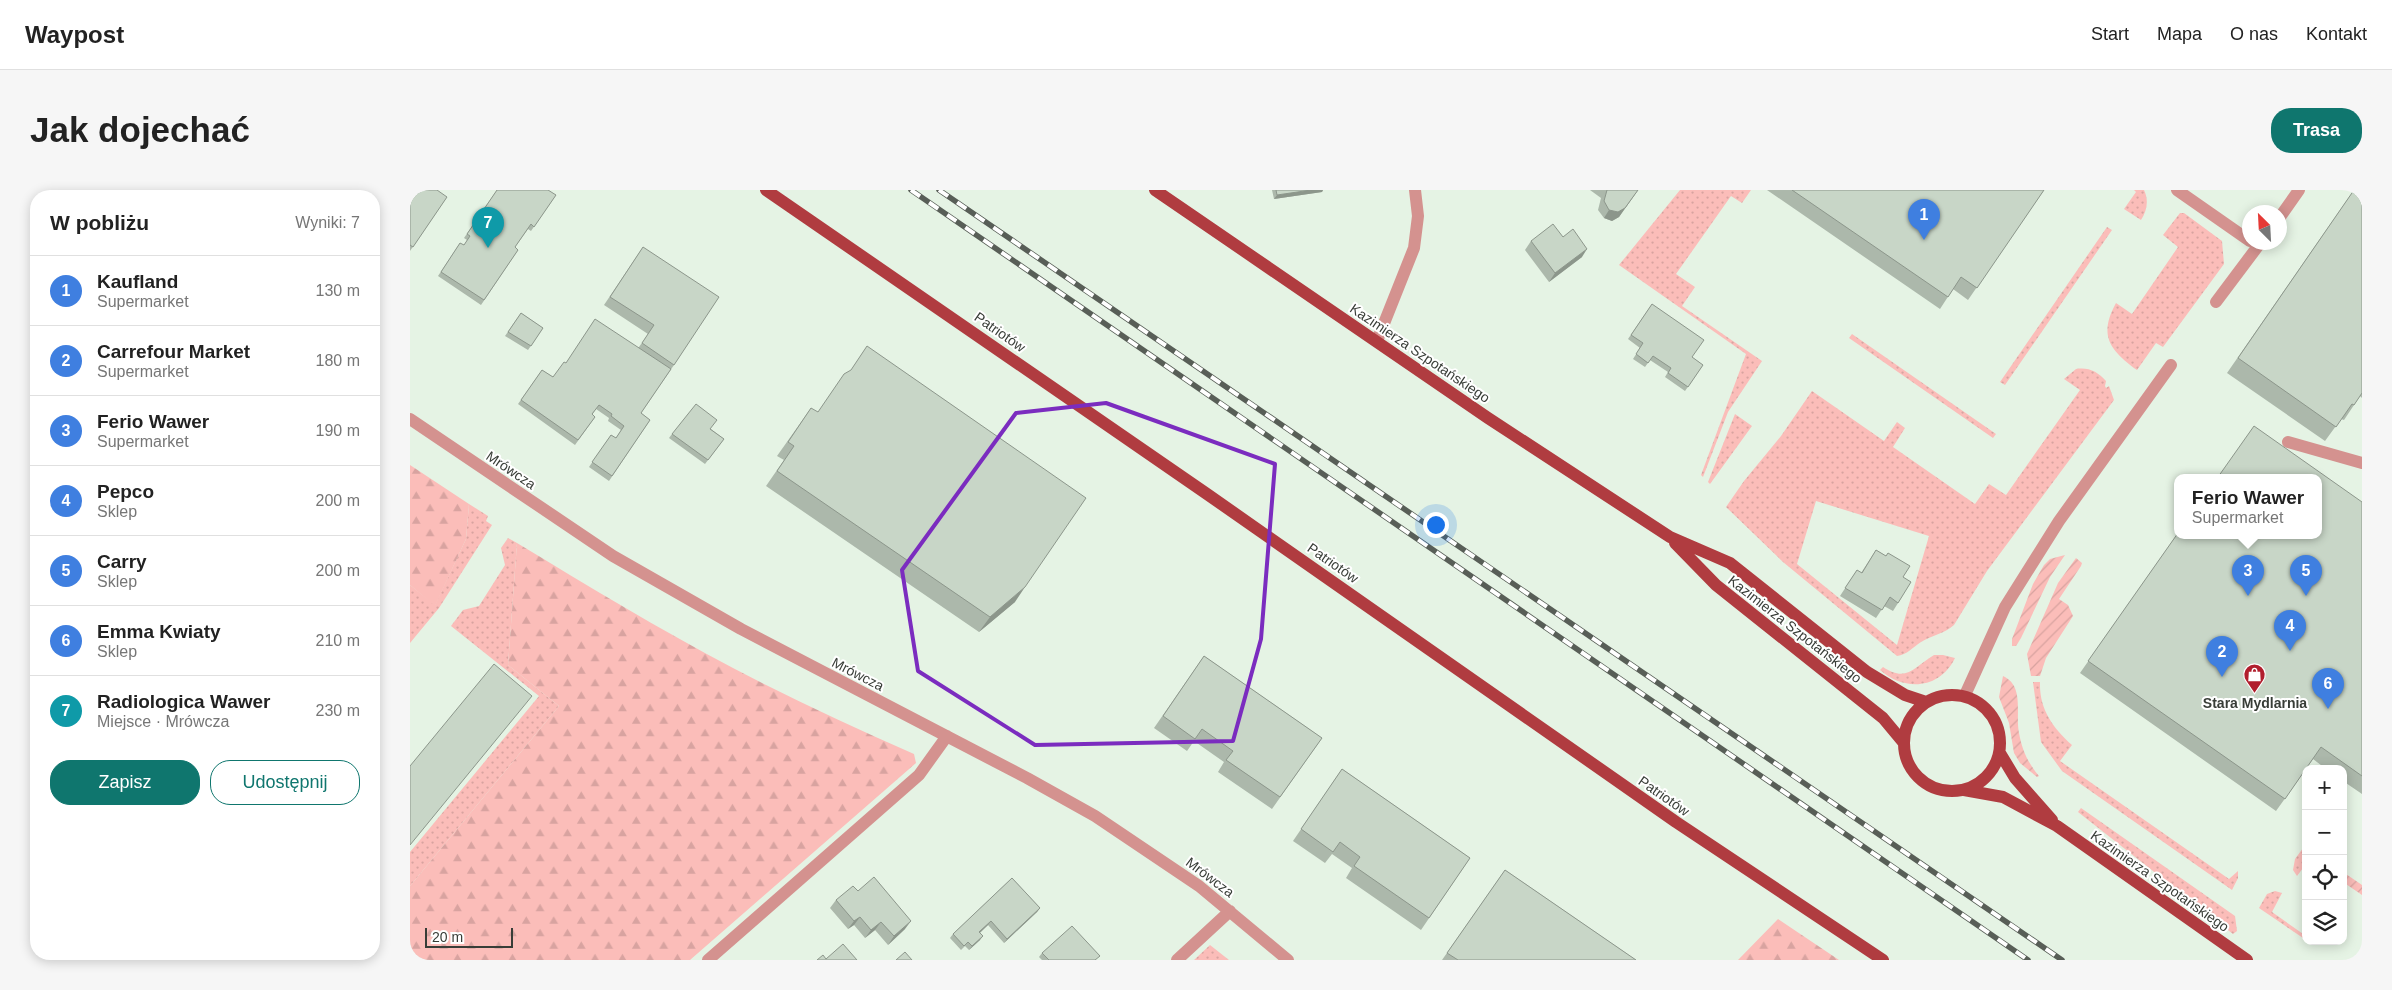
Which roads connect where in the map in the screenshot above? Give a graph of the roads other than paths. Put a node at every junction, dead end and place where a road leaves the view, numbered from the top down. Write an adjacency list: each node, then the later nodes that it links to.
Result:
1 (766, 190): 27 (main road, Patriotów)
2 (1155, 190): 10 (main road, Kazimierza Szpotańskiego)
3 (1414, 190): 10 (street)
4 (2177, 190): 7 (street)
5 (2299, 190): 6 (street)
6 (2287, 207)
7 (2242, 234)
8 (2250, 250): 9 (street)
9 (2216, 302)
10 (1377, 341): 15 (main road, Kazimierza Szpotańskiego)
11 (2171, 365): 16 (street)
12 (410, 419): 18 (street, Mrówcza)
13 (2288, 442): 14 (street)
14 (2362, 463)
15 (1670, 537): 17 (main road, Kazimierza Szpotańskiego); 19 (main road, Kazimierza Szpotańskiego)
16 (1964, 695): 17 (main road); 20 (main road)
17 (1926, 702): 19 (main road)
18 (947, 736): 23 (street, Mrówcza); 24 (street)
19 (1903, 742): 21 (main road)
20 (2000, 753): 21 (main road); 22 (main road, Kazimierza Szpotańskiego)
21 (1964, 790): 22 (main road, Kazimierza Szpotańskiego)
22 (2057, 826): 28 (main road, Kazimierza Szpotańskiego)
23 (1230, 911): 25 (street); 26 (street, Mrówcza)
24 (708, 960)
25 (1177, 960)
26 (1288, 960)
27 (1883, 960)
28 (2247, 960)

